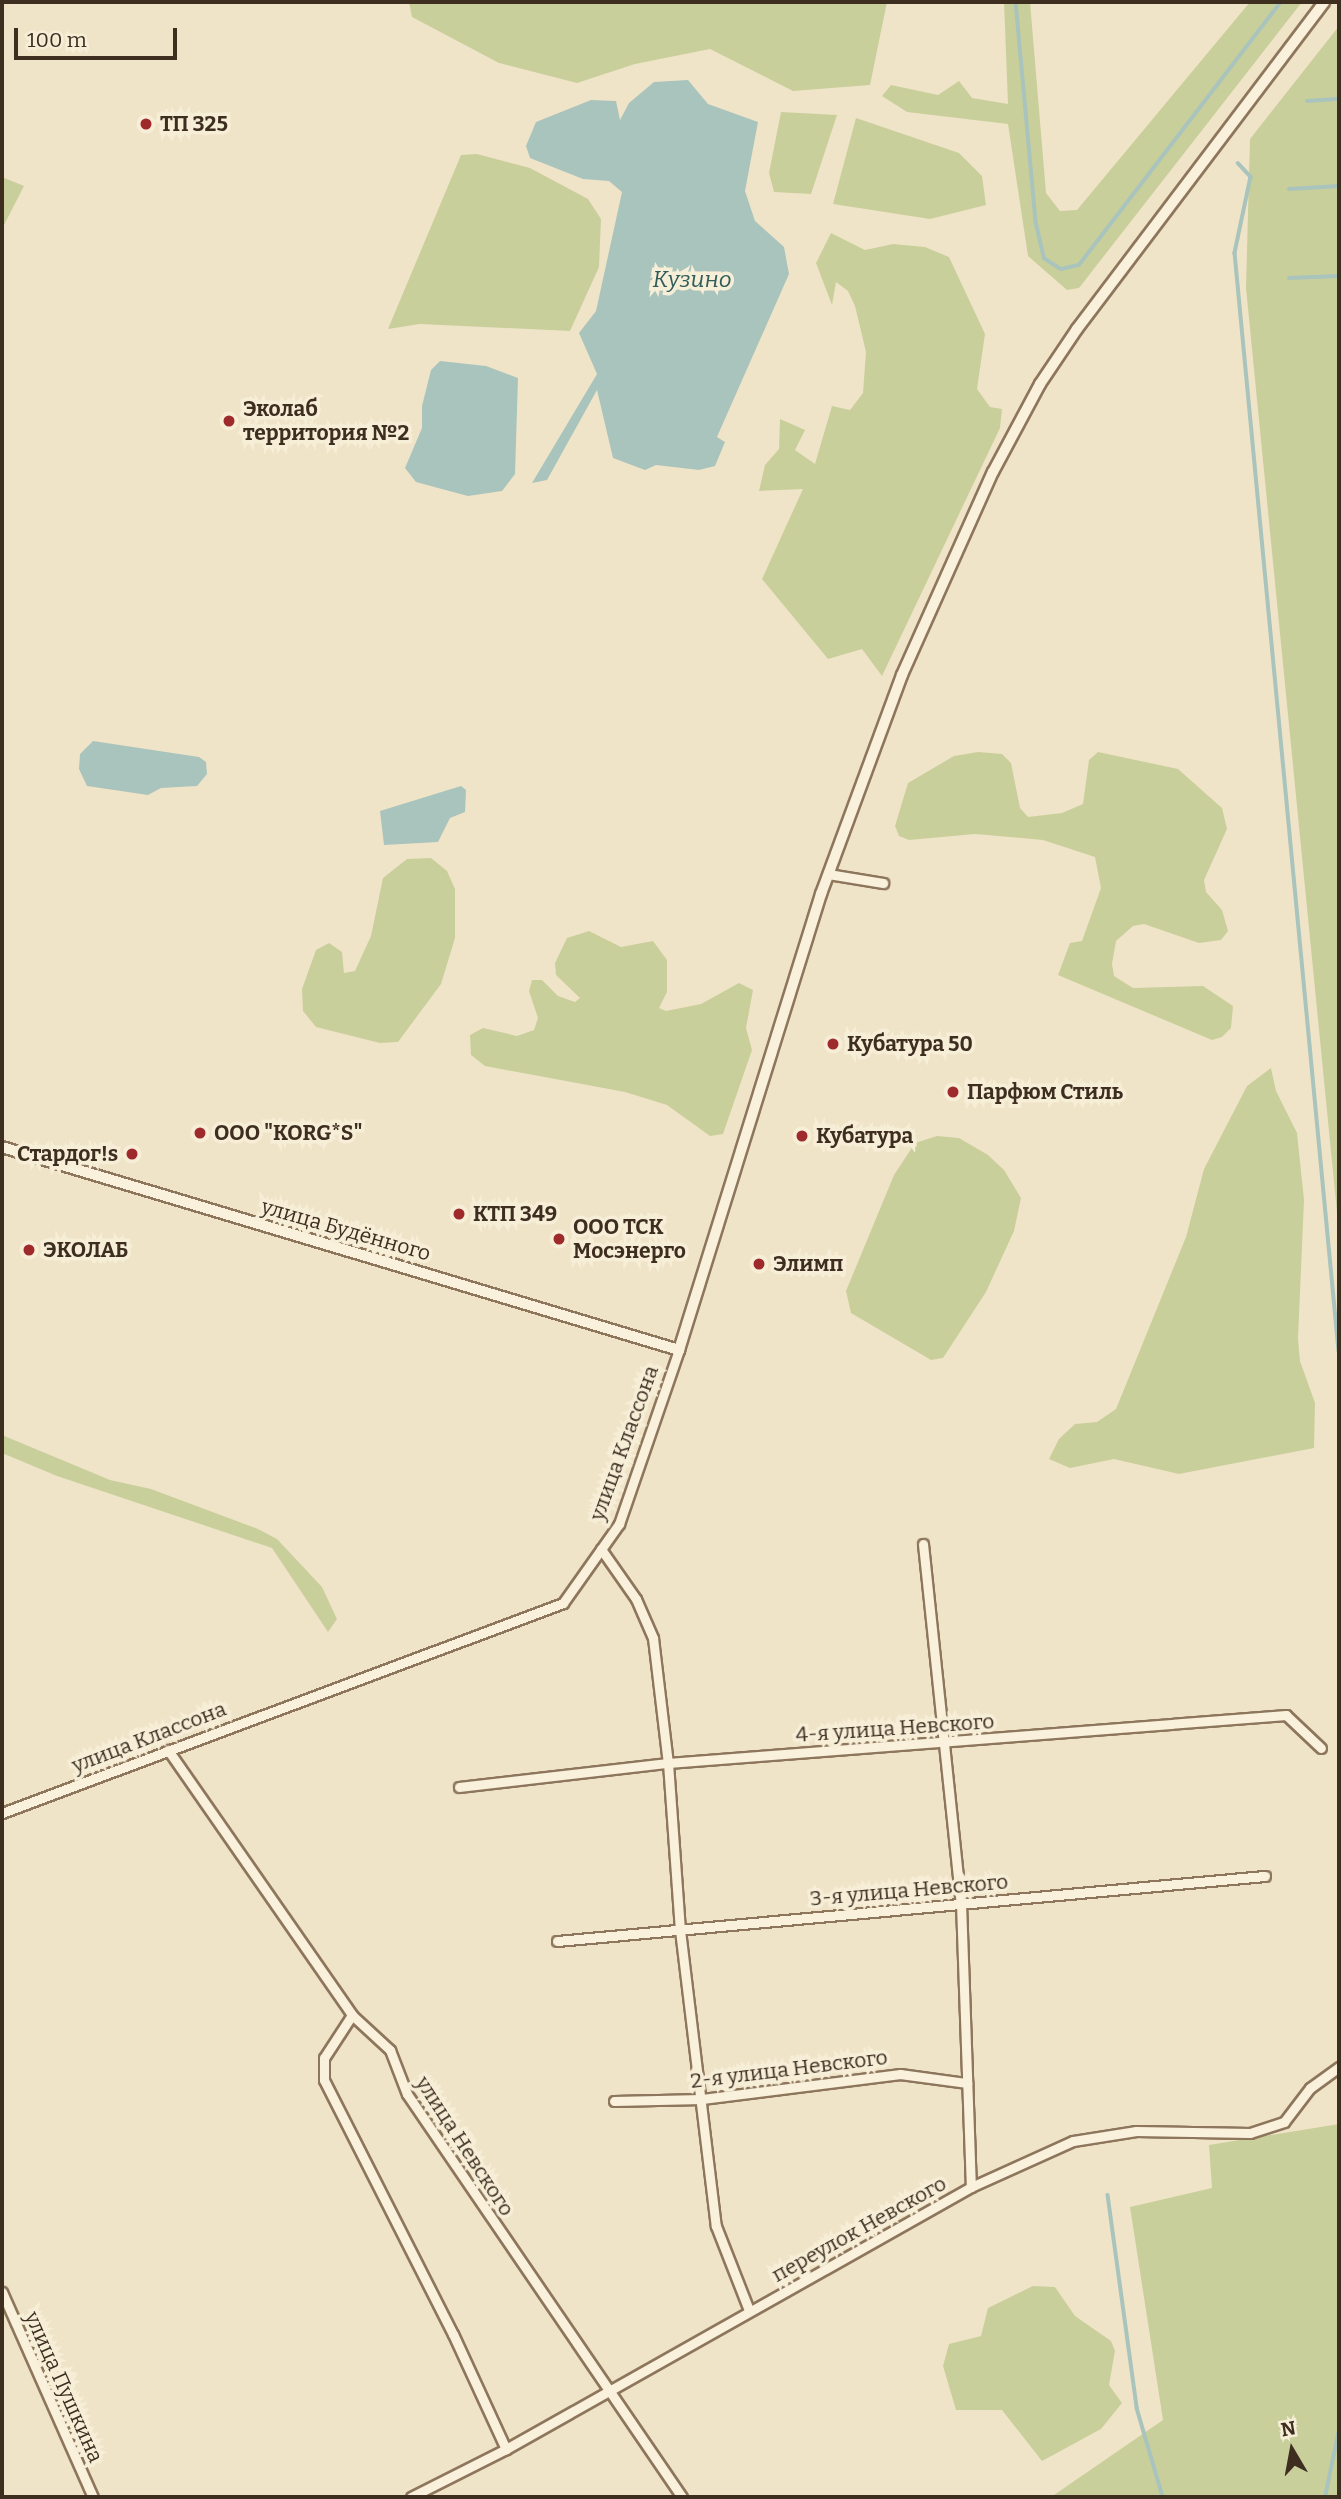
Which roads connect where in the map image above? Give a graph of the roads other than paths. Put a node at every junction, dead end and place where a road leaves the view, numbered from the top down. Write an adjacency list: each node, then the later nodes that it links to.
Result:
1 (1324, 2): 2 (street, улица Классона)
2 (828, 874): 3 (street); 5 (street, улица Классона)
3 (883, 883)
4 (2, 1147): 5 (street, улица Будённого)
5 (679, 1350): 7 (street, улица Классона)
6 (923, 1544): 8 (street)
7 (601, 1549): 10 (street, улица Классона); 11 (street)
8 (944, 1742): 9 (street, 4-я улица Невского); 11 (street, 4-я улица Невского); 15 (street)
9 (1321, 1748)
10 (168, 1750): 13 (street, улица Классона); 18 (street, улица Невского)
11 (668, 1763): 12 (street, 4-я улица Невского); 16 (street)
12 (459, 1787)
13 (2, 1813)
14 (1265, 1876): 15 (street, 3-я улица Невского)
15 (961, 1903): 16 (street, 3-я улица Невского); 20 (street)
16 (680, 1930): 17 (street, 3-я улица Невского); 21 (street)
17 (556, 1941)
18 (352, 2015): 26 (street, улица Невского); 27 (street)
19 (1339, 2067): 23 (street, переулок Невского)
20 (967, 2083): 21 (street, 2-я улица Невского); 23 (street)
21 (702, 2099): 22 (street, 2-я улица Невского); 25 (street)
22 (614, 2101)
23 (971, 2187): 25 (street, переулок Невского)
24 (2, 2292): 28 (street, улица Пушкина)
25 (749, 2310): 26 (street, переулок Невского)
26 (608, 2390): 27 (street, переулок Невского); 30 (street, улица Невского)
27 (506, 2449): 29 (street, переулок Невского)
28 (93, 2497)
29 (411, 2497)
30 (682, 2497)

